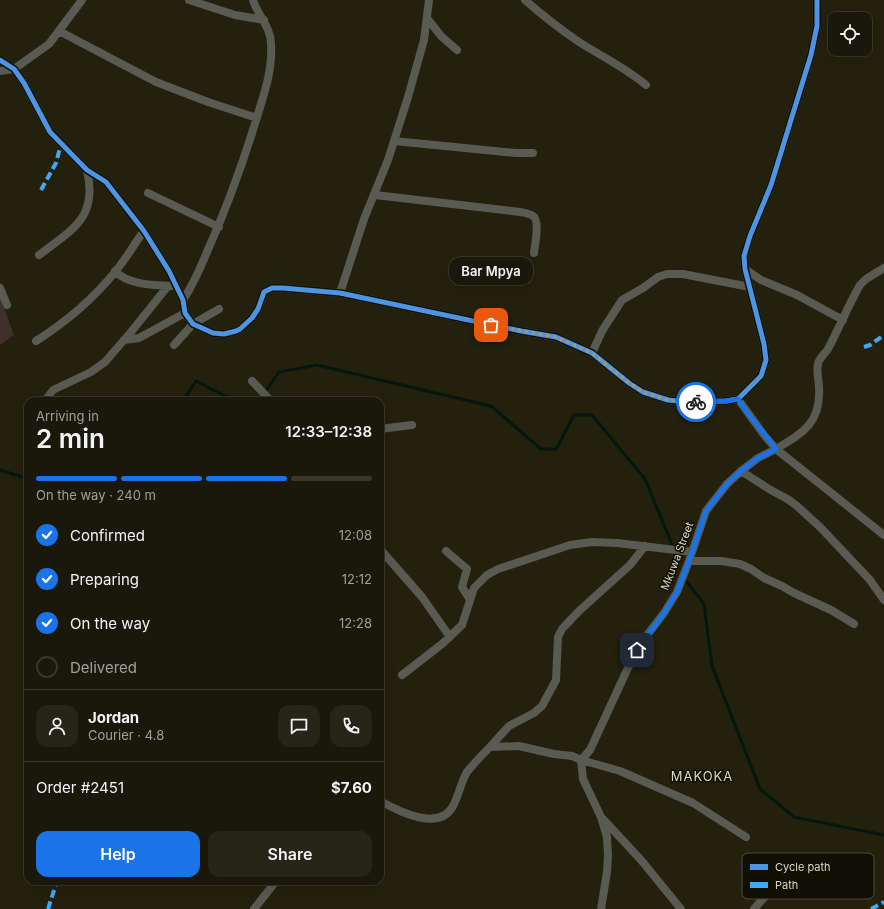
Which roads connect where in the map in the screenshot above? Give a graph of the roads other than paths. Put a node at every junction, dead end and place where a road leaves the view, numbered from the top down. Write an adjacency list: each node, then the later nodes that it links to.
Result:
1 (82, 0): 9 (street)
2 (189, 0): 8 (street)
3 (253, 0): 8 (street)
4 (429, 0): 7 (street)
5 (525, 0): 14 (street)
6 (817, 0): 26 (street)
7 (426, 18): 10 (street); 16 (street)
8 (264, 20): 15 (street)
9 (58, 31): 12 (street); 15 (street)
10 (457, 50)
11 (0, 60): 12 (street)
12 (14, 69): 13 (street); 18 (street)
13 (0, 70)
14 (646, 85)
15 (257, 118): 21 (street)
16 (394, 141): 17 (street); 20 (street)
17 (533, 153)
18 (87, 170): 22 (street); 24 (street)
19 (148, 193): 21 (street)
20 (375, 195): 23 (street); 32 (street)
21 (219, 227): 33 (street)
22 (144, 231): 27 (street); 29 (street)
23 (534, 253)
24 (39, 255)
25 (884, 268): 37 (street, Mkuwa Street)
26 (745, 269): 30 (street); 37 (street)
27 (115, 272): 28 (street); 40 (street)
28 (168, 286): 29 (street); 39 (street)
29 (177, 286): 33 (street)
30 (750, 287): 42 (street); 46 (street)
31 (0, 288): 34 (street)
32 (340, 293): 38 (street); 42 (street)
33 (183, 300): 36 (street)
34 (7, 305)
35 (219, 309): 38 (street)
36 (185, 313): 38 (street); 39 (street)
37 (843, 320): 49 (street, Mkuwa Street)
38 (194, 324): 41 (street)
39 (124, 340): 44 (street)
40 (36, 341)
41 (174, 345)
42 (592, 353): 46 (street)
43 (252, 381): 45 (street)
44 (47, 397)
45 (267, 397)
46 (738, 399): 49 (street)
47 (412, 425): 48 (street)
48 (384, 428)
49 (776, 449): 50 (street, Mkuwa Street); 51 (street)
50 (741, 471): 54 (street, Mkuwa Street); 58 (street)
51 (884, 535)
52 (646, 546): 54 (street); 57 (street); 62 (street)
53 (446, 552): 57 (street)
54 (692, 552): 56 (street, Mkuwa Street)
55 (384, 554): 60 (street)
56 (689, 561): 59 (street); 63 (street, Mkuwa Street)
57 (469, 598): 60 (street)
58 (884, 600)
59 (854, 624)
60 (450, 637): 61 (street)
61 (402, 675)
62 (490, 747): 63 (street); 64 (street)
63 (581, 760): 65 (street); 66 (street)
64 (384, 803)
65 (601, 817): 70 (street); 71 (street)
66 (746, 837)
67 (273, 885): 69 (street)
68 (763, 899): 72 (street)
69 (254, 909)
70 (601, 909)
71 (681, 909)
72 (754, 909)

